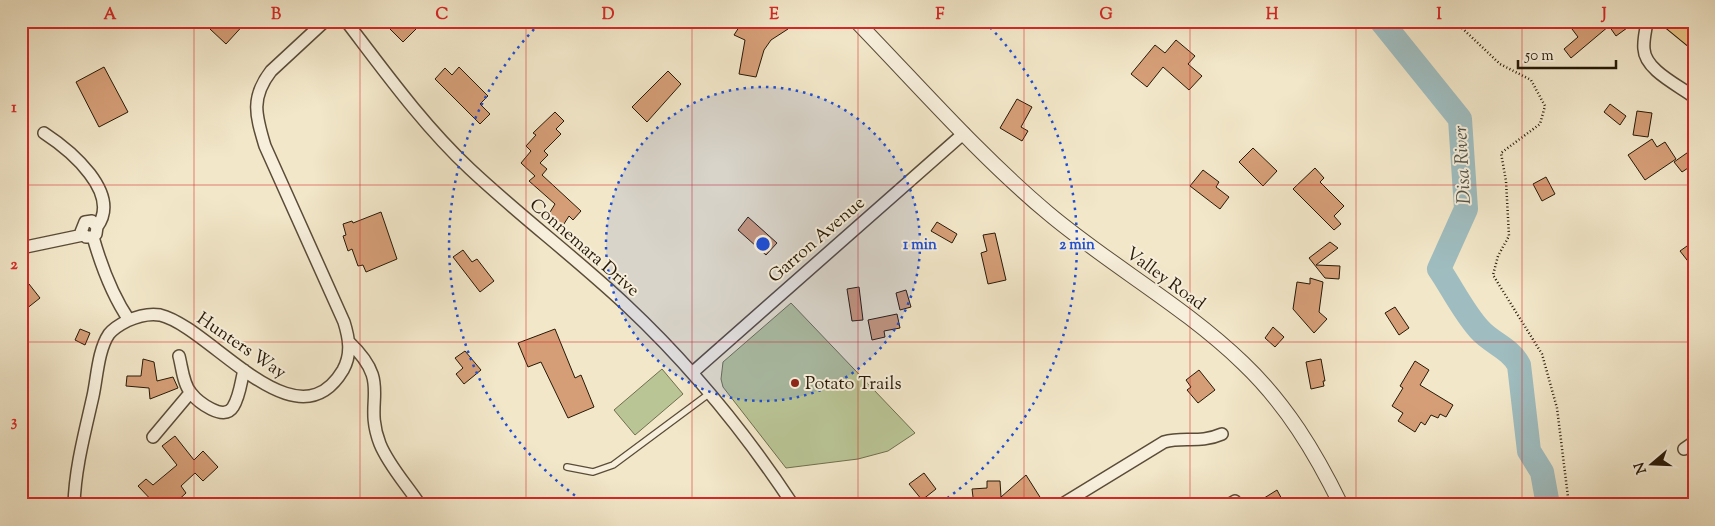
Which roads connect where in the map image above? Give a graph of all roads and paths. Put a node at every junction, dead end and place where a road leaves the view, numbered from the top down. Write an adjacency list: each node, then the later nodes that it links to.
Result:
1 (325, 21): 14 (street, Hunters Way)
2 (346, 21): 17 (street, Connemara Drive)
3 (856, 21): 10 (street, Valley Road)
4 (1452, 21): 28 (path)
5 (1647, 21): 8 (street)
6 (1672, 21): 7 (main road)
7 (1694, 39)
8 (1694, 96)
9 (44, 133): 11 (street)
10 (964, 133): 17 (street, Garron Avenue); 27 (street, Valley Road)
11 (91, 233): 12 (street); 13 (street)
12 (21, 248)
13 (129, 320): 16 (street, Hunters Way); 23 (street, Hunters Way)
14 (349, 342): 16 (street, Hunters Way); 24 (street)
15 (179, 356): 18 (street)
16 (244, 370): 18 (street)
17 (693, 372): 19 (street, Connemara Drive)
18 (190, 393): 21 (street)
19 (710, 393): 22 (lane); 25 (street, Connemara Drive)
20 (1222, 434): 26 (street)
21 (153, 437)
22 (567, 468)
23 (74, 505)
24 (420, 505)
25 (793, 505)
26 (1060, 505)
27 (1341, 505)
28 (1569, 505)

